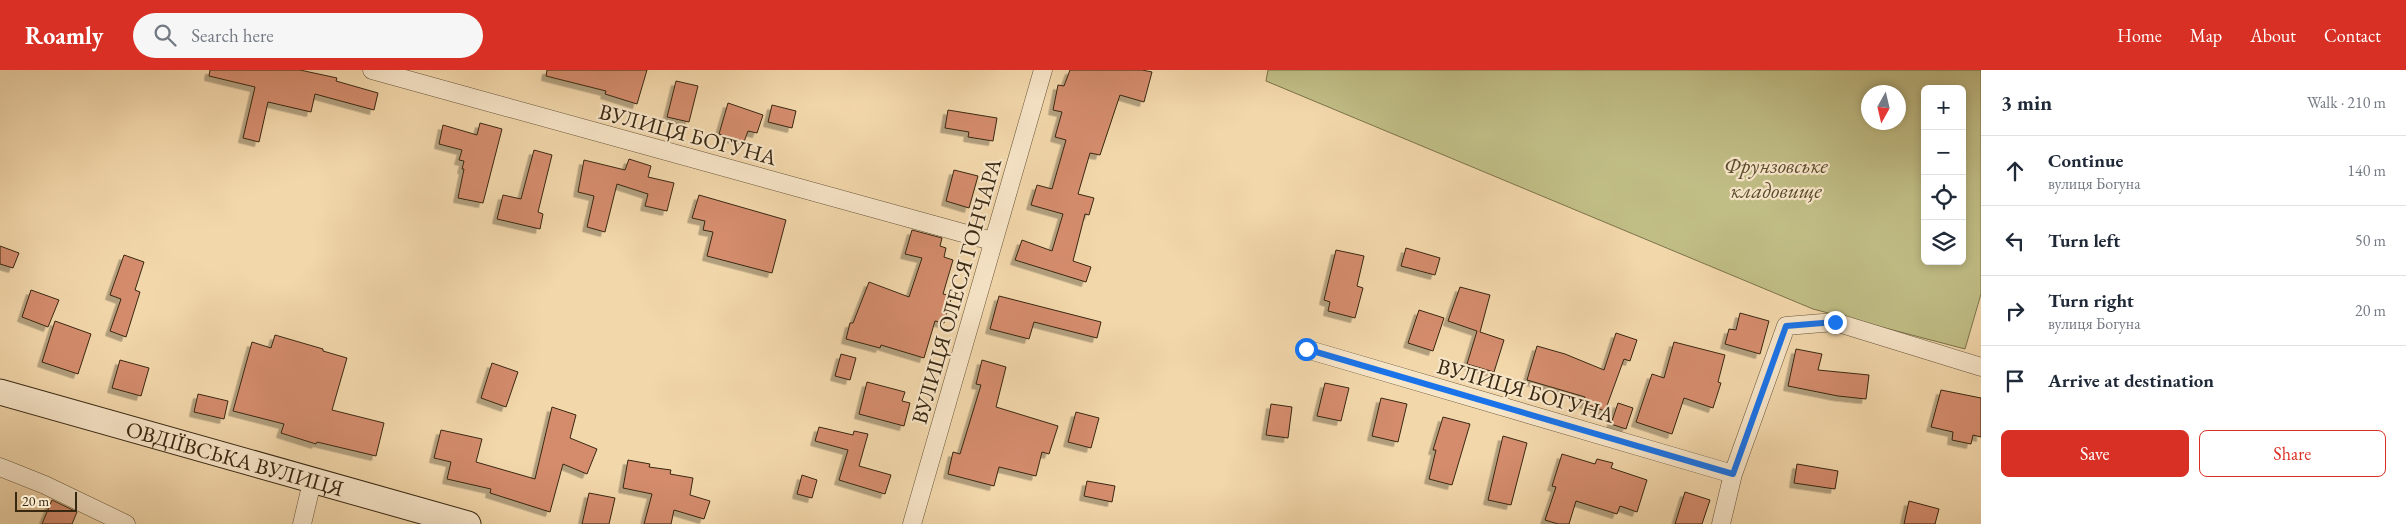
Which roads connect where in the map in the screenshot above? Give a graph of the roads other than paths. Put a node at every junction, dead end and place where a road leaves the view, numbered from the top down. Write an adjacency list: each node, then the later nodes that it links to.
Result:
1 (372, 70): 3 (street, ВУЛИЦЯ БОГУНА)
2 (1043, 70): 3 (street, ВУЛИЦЯ ОЛЕСЯ ГОНЧАРА)
3 (992, 241): 13 (street, ВУЛИЦЯ ОЛЕСЯ ГОНЧАРА)
4 (1306, 349): 8 (street, ВУЛИЦЯ БОГУНА)
5 (1981, 367): 8 (street)
6 (0, 392): 9 (main road, ОВДІЇВСЬКА ВУЛИЦЯ)
7 (0, 467): 10 (street)
8 (1733, 474): 14 (street)
9 (312, 482): 11 (street); 12 (main road, ОВДІЇВСЬКА ВУЛИЦЯ)
10 (126, 524)
11 (302, 524)
12 (468, 524)
13 (912, 524)
14 (1721, 524)

